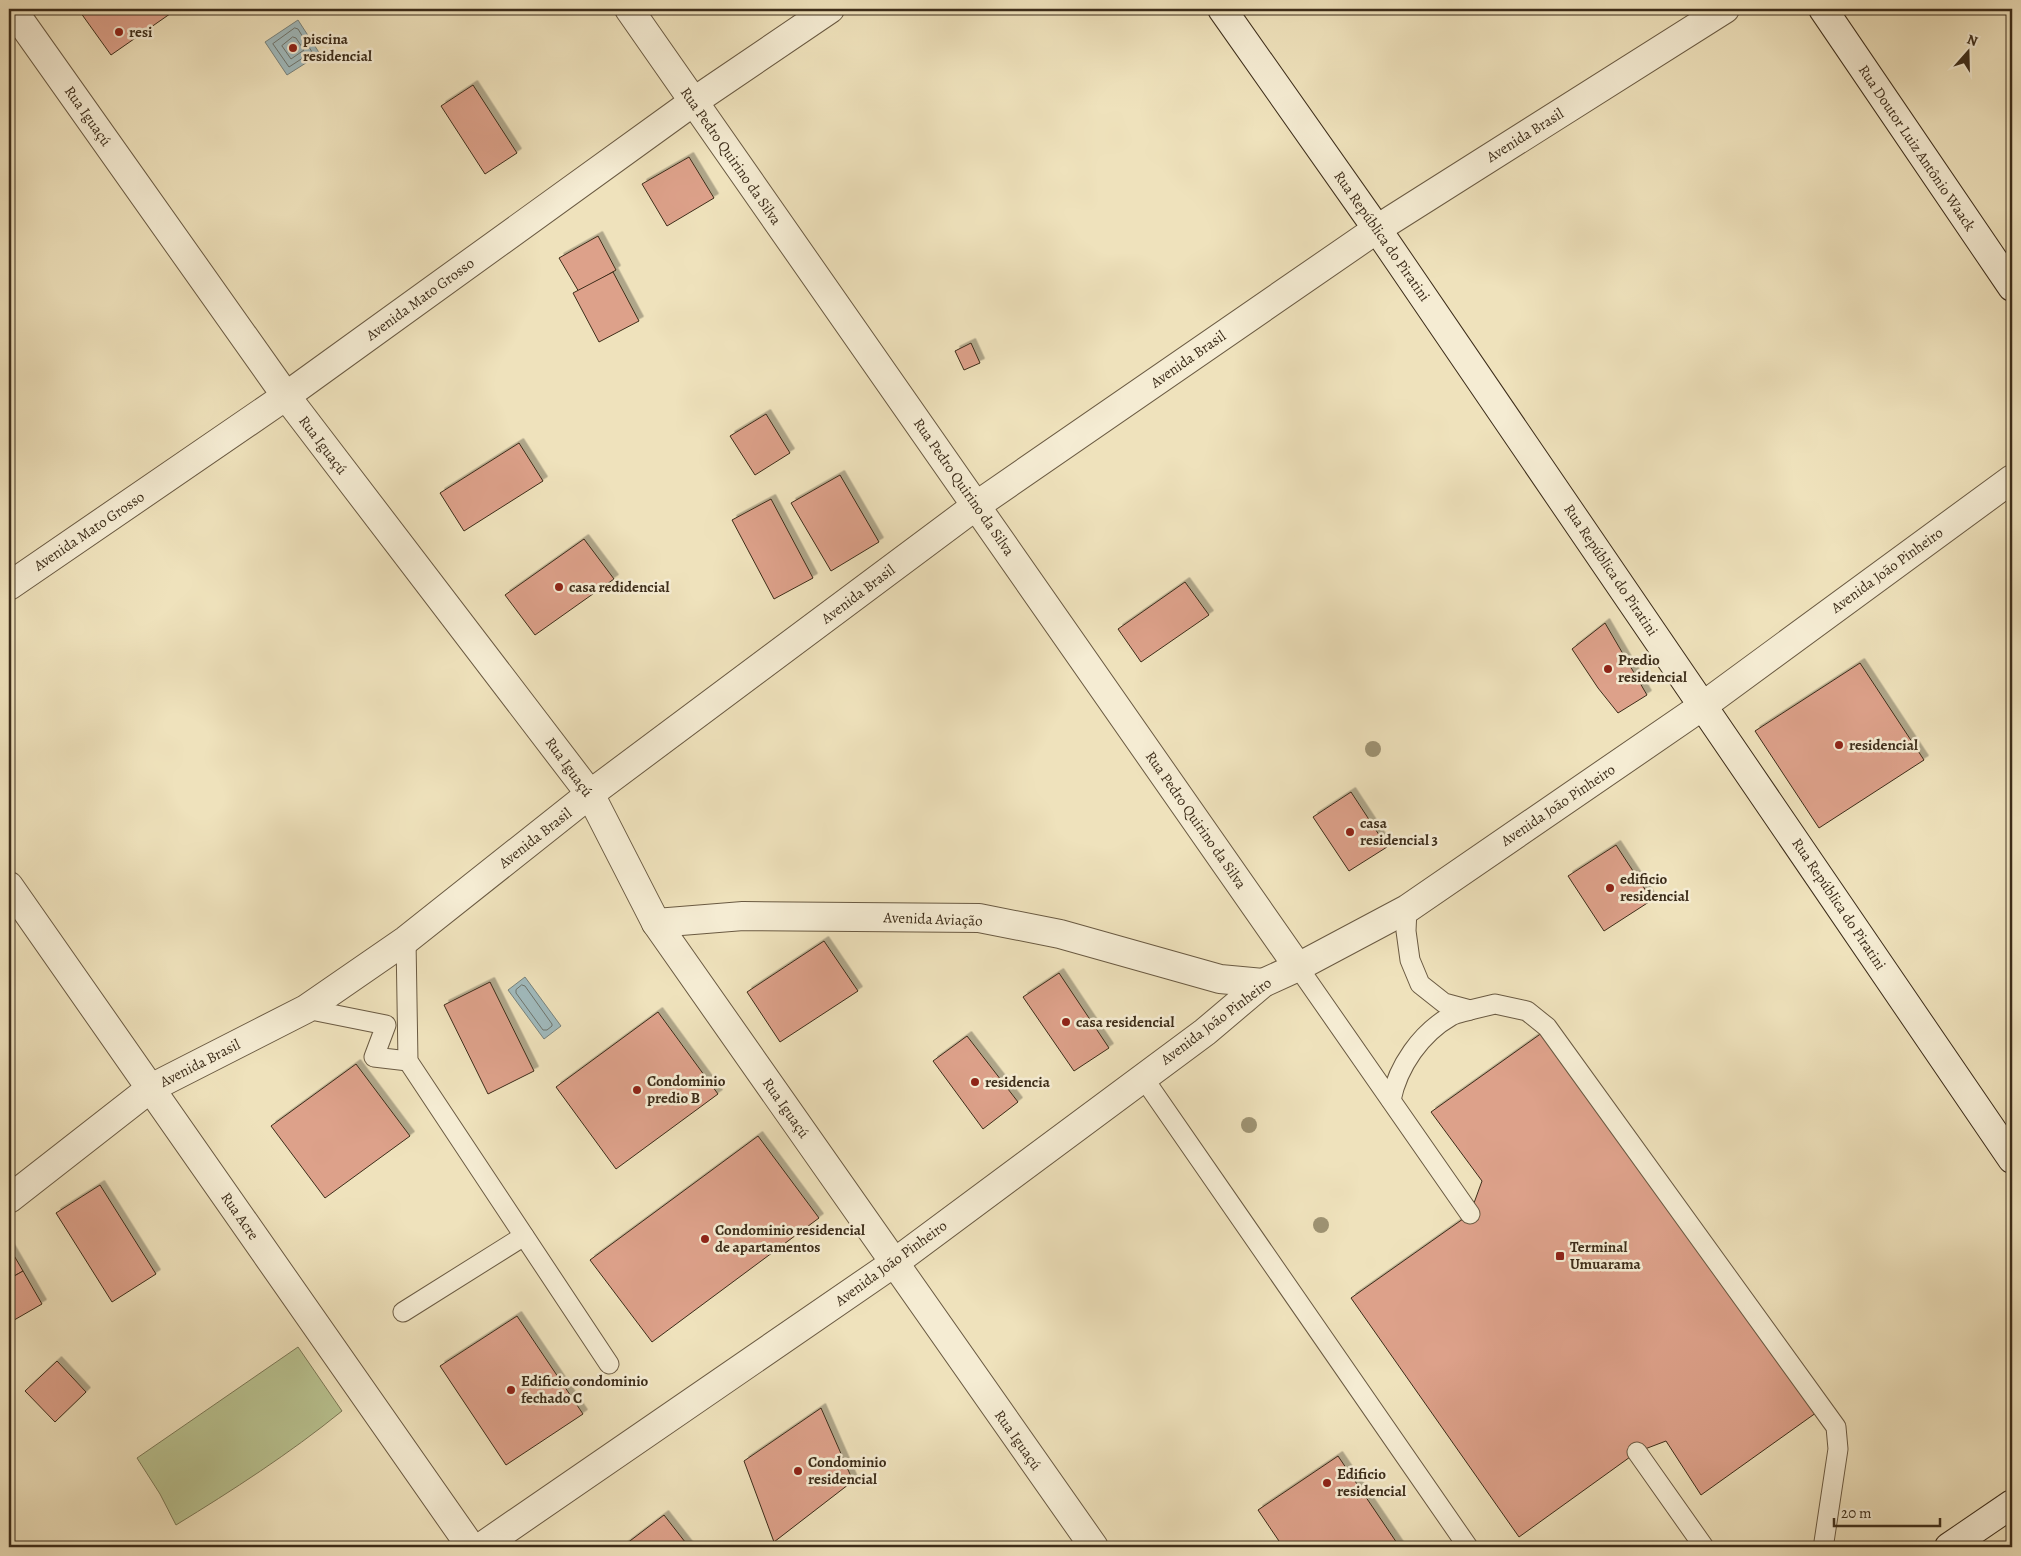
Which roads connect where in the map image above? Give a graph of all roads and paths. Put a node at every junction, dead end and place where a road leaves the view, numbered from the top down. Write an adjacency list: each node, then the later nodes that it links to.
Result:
1 (12, 9): 10 (street, Rua Iguaçú)
2 (629, 9): 7 (street, Rua Pedro Quirino da Silva)
3 (830, 9): 7 (street, Avenida Mato Grosso)
4 (1222, 9): 8 (street, Rua República do Piratini)
5 (1724, 9): 8 (street, Avenida Brasil)
6 (1823, 9): 9 (street, Rua Doutor Luiz Antônio Waack)
7 (693, 102): 10 (street, Avenida Mato Grosso); 12 (street, Rua Pedro Quirino da Silva)
8 (1377, 229): 12 (street, Avenida Brasil); 14 (street, Rua República do Piratini)
9 (2012, 287)
10 (286, 396): 13 (street, Avenida Mato Grosso); 15 (street, Rua Iguaçú)
11 (2012, 479): 14 (street, Avenida João Pinheiro)
12 (977, 505): 15 (street, Avenida Brasil); 20 (street, Rua Pedro Quirino da Silva)
13 (9, 586)
14 (1704, 705): 17 (street, Avenida João Pinheiro); 28 (street, Rua República do Piratini)
15 (590, 794): 18 (street, Rua Iguaçú); 19 (street, Avenida Brasil)
16 (9, 886): 26 (street, Rua Acre)
17 (1407, 909): 20 (street, Avenida João Pinheiro); 23 (lane)
18 (656, 923): 21 (street, Avenida Aviação); 32 (street, Rua Iguaçú)
19 (406, 940): 22 (street, Avenida Brasil); 24 (lane)
20 (1298, 967): 21 (street, Avenida João Pinheiro); 27 (lane)
21 (1263, 983): 25 (street, Avenida João Pinheiro)
22 (306, 1009): 24 (lane); 26 (street, Avenida Brasil)
23 (1470, 1010): 27 (lane); 42 (lane)
24 (408, 1061): 31 (lane)
25 (1142, 1076): 32 (street, Avenida João Pinheiro); 40 (lane)
26 (151, 1088): 29 (street, Avenida Brasil); 37 (street, Rua Acre)
27 (1391, 1100): 30 (lane)
28 (2012, 1159)
29 (9, 1199)
30 (1470, 1214)
31 (524, 1236): 33 (lane); 34 (lane)
32 (894, 1263): 38 (street, Avenida João Pinheiro); 39 (street, Rua Iguaçú)
33 (403, 1312)
34 (609, 1364)
35 (1636, 1452): 41 (lane)
36 (2012, 1504): 43 (street)
37 (471, 1547)
38 (480, 1547)
39 (1094, 1547)
40 (1468, 1547)
41 (1704, 1547)
42 (1825, 1547)
43 (1949, 1547)

